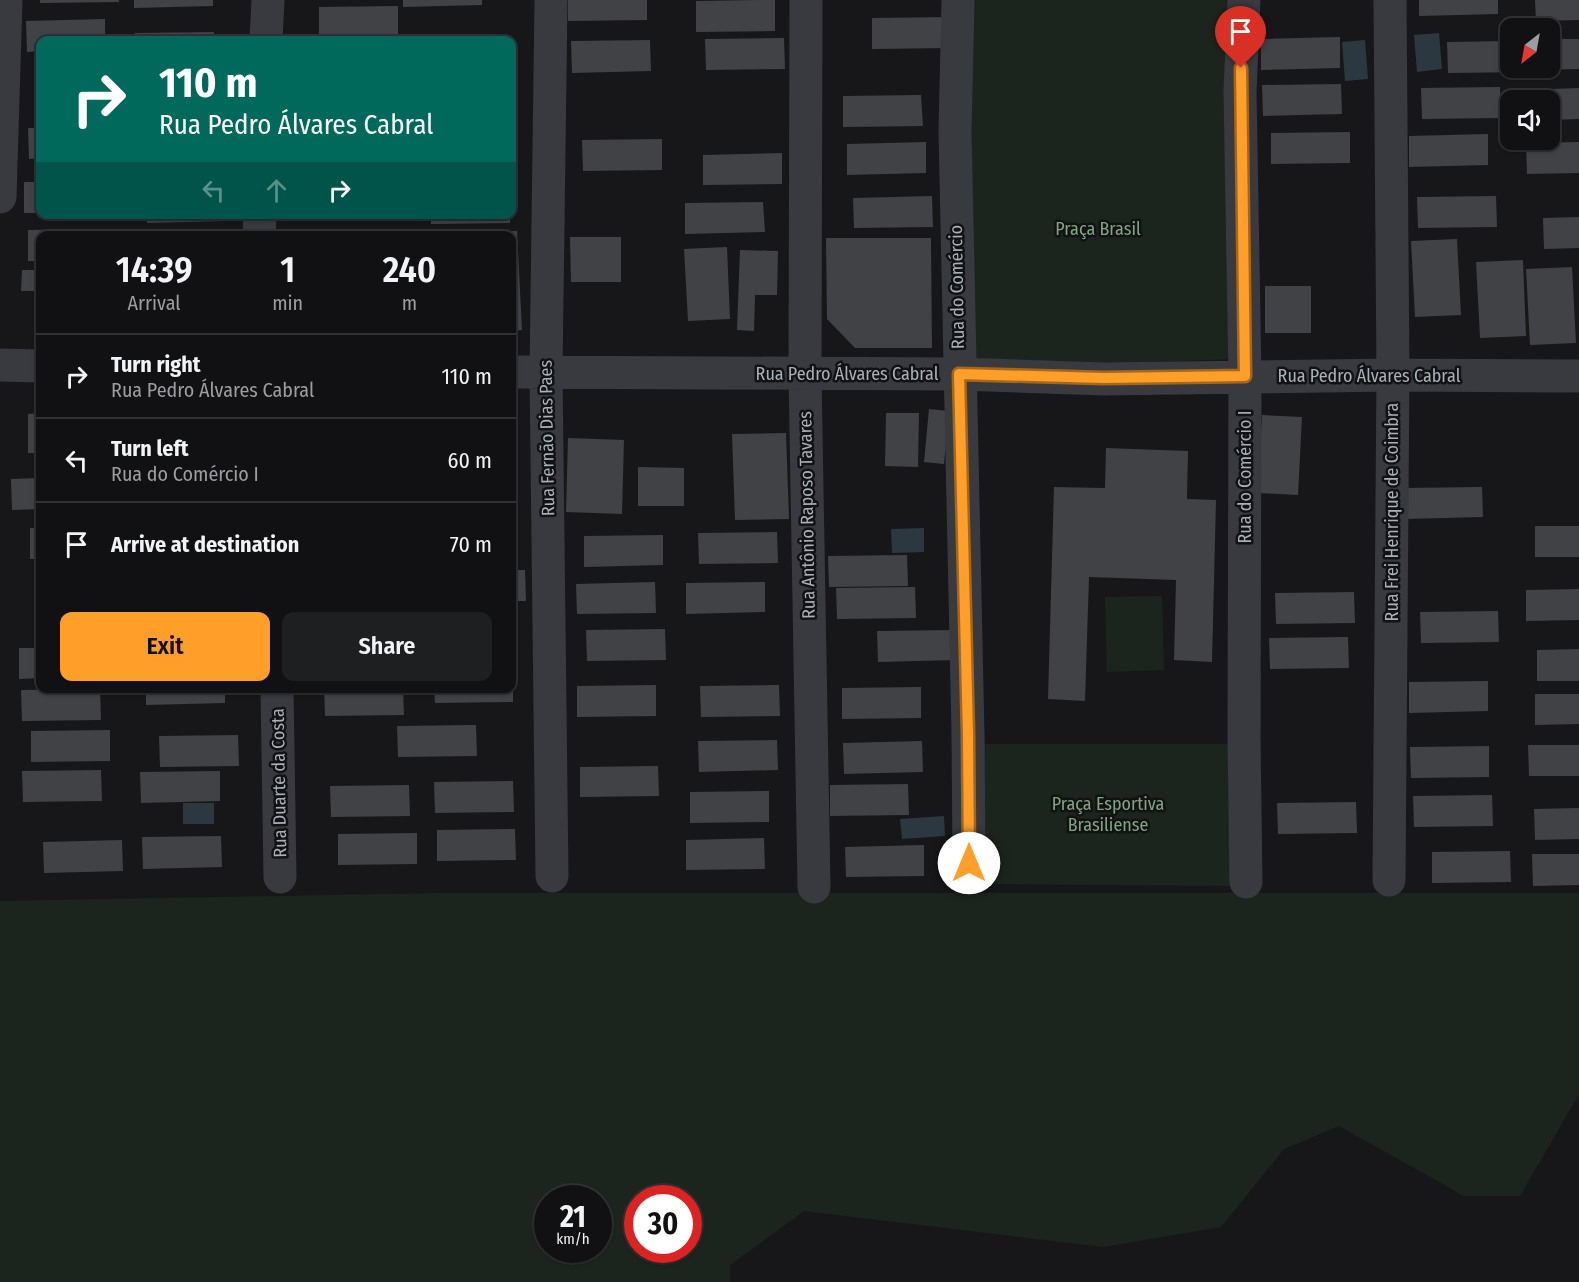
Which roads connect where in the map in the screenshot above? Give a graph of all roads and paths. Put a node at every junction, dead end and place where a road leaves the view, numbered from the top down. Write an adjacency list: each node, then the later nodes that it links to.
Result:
1 (6, 0): 9 (street)
2 (268, 0): 8 (street)
3 (551, 0): 13 (street, Rua Fernão Dias Paes)
4 (806, 0): 14 (street, Rua Antônio Raposo Tavares)
5 (958, 0): 15 (street, Rua do Comércio)
6 (1244, 0): 17 (street, Rua do Comércio I)
7 (1390, 0): 16 (street, Rua Frei Henrique de Coimbra)
8 (266, 36)
9 (0, 197)
10 (0, 365): 11 (street)
11 (36, 366)
12 (516, 372): 13 (street, Rua Pedro Álvares Cabral)
13 (546, 373): 14 (street, Rua Pedro Álvares Cabral); 21 (street, Rua Fernão Dias Paes)
14 (805, 374): 15 (street, Rua Pedro Álvares Cabral); 25 (street, Rua Antônio Raposo Tavares)
15 (959, 374): 17 (street, Rua Pedro Álvares Cabral); 20 (street, Rua do Comércio)
16 (1393, 375): 17 (street, Rua Pedro Álvares Cabral); 18 (street, Rua Pedro Álvares Cabral); 23 (street, Rua Frei Henrique de Coimbra)
17 (1245, 376): 24 (street, Rua do Comércio I)
18 (1579, 376)
19 (277, 693): 22 (street, Rua Duarte da Costa)
20 (969, 863)
21 (552, 876)
22 (280, 877)
23 (1389, 880)
24 (1246, 882)
25 (814, 887)

